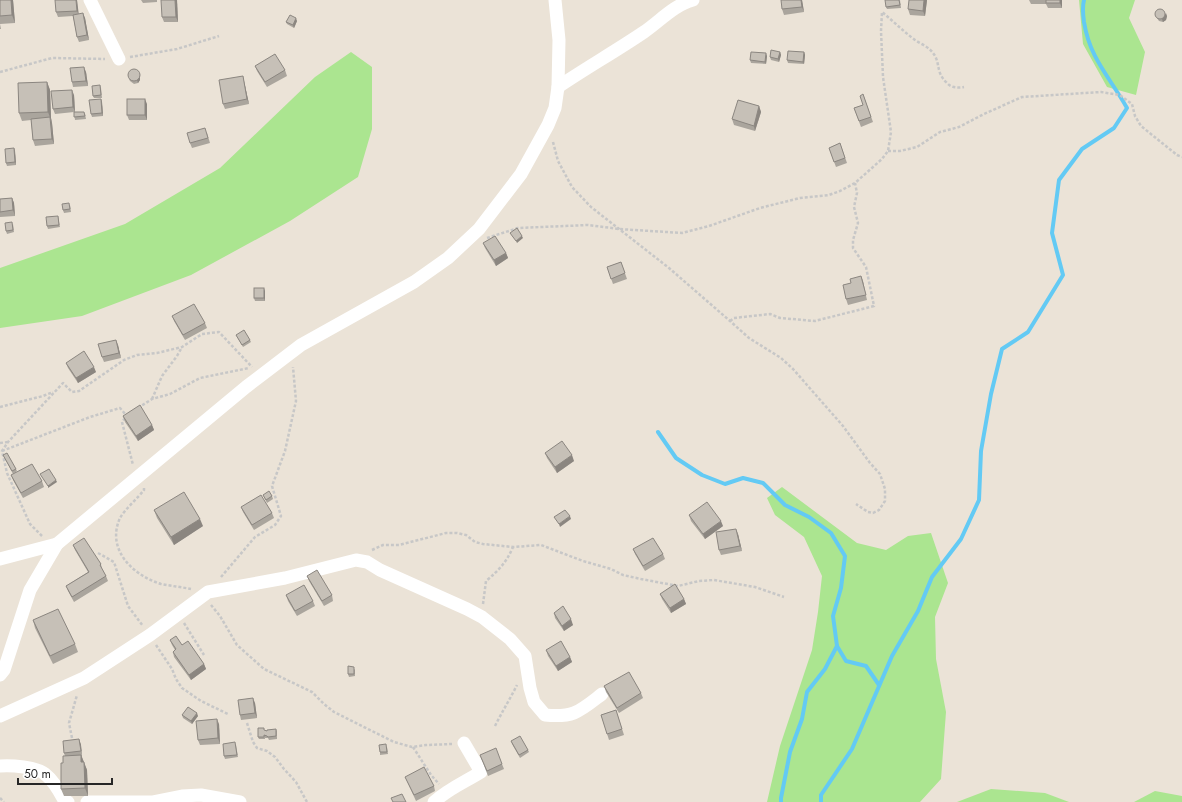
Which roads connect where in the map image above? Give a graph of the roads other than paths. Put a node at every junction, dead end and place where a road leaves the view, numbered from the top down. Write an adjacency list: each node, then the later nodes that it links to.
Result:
1 (90, 0): 4 (street)
2 (555, 0): 5 (street)
3 (693, 0): 5 (street)
4 (119, 59)
5 (558, 87): 6 (street)
6 (57, 544): 7 (street); 8 (street)
7 (0, 559)
8 (0, 675)
9 (602, 694): 10 (street)
10 (0, 716)
11 (464, 743): 16 (street)
12 (0, 766): 13 (street)
13 (68, 802)
14 (87, 802): 15 (street)
15 (240, 802)
16 (434, 802)

